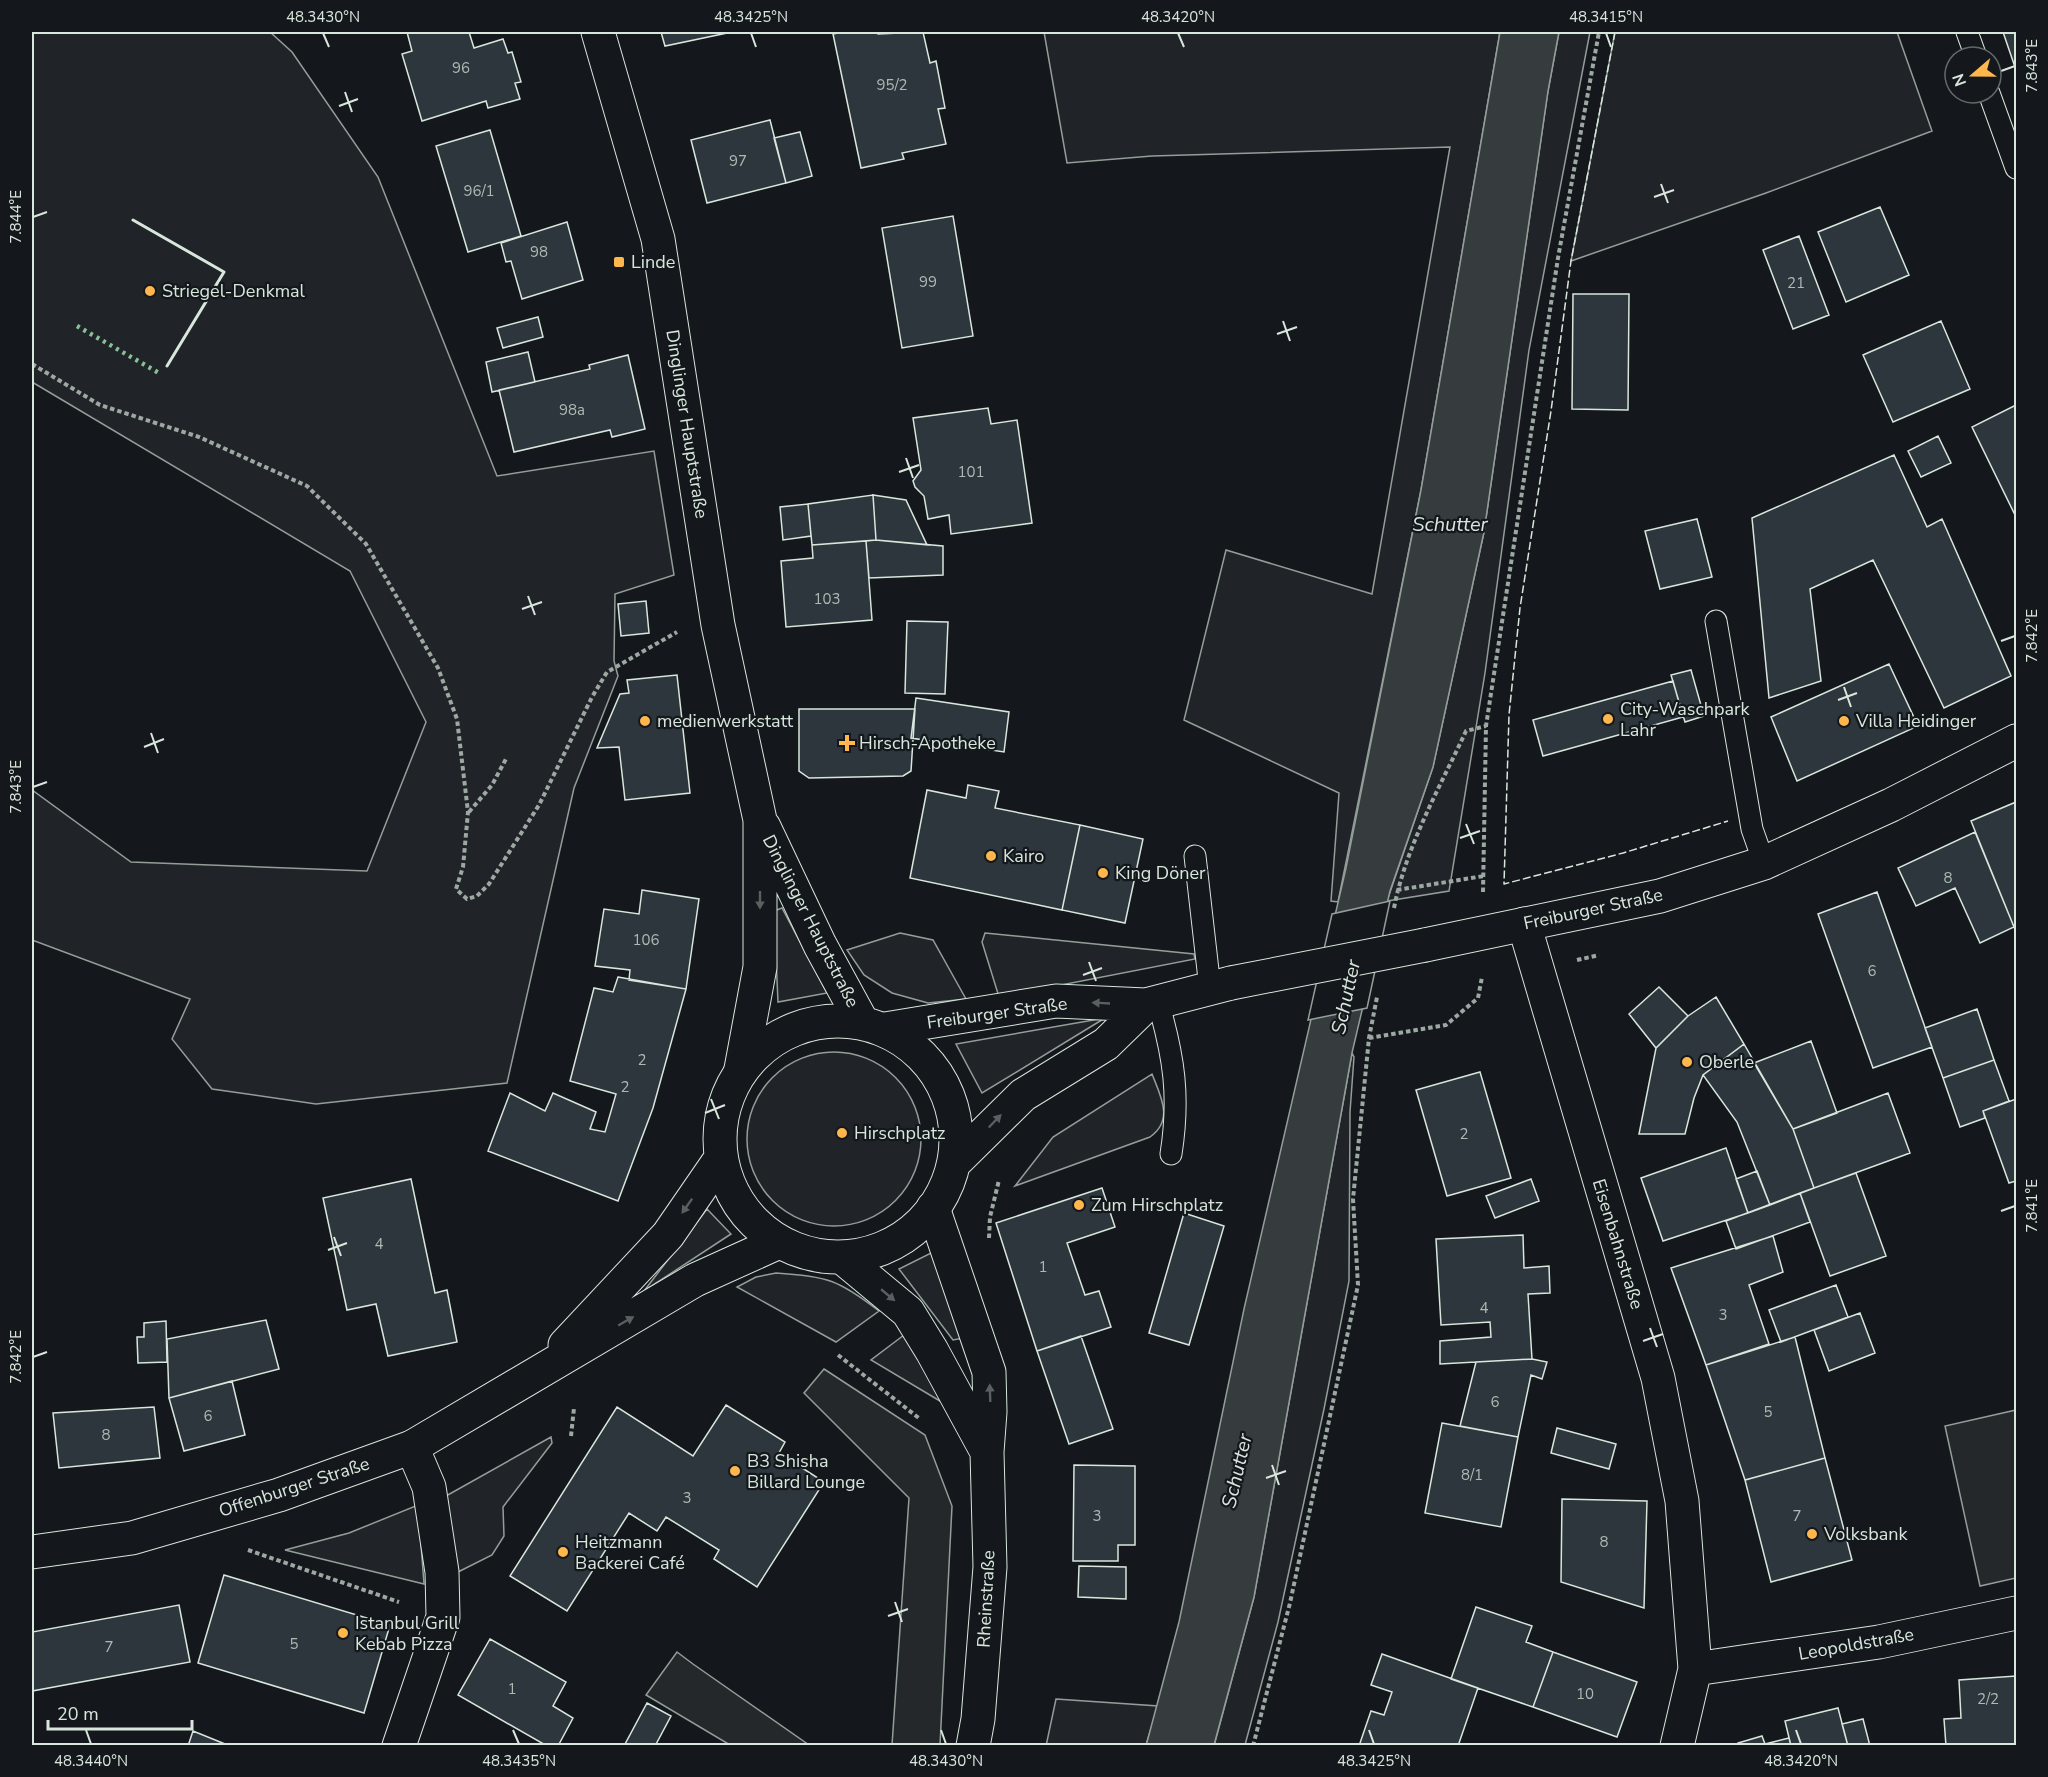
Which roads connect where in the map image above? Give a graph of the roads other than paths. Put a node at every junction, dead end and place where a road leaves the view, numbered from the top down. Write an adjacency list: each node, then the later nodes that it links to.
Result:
1 (598, 32): 6 (main road, Dinglinger Hauptstraße)
2 (1993, 105): 3 (lane)
3 (2016, 168)
4 (1716, 621): 8 (lane)
5 (2016, 741): 8 (main road, Freiburger Straße)
6 (760, 820): 12 (main road, Dinglinger Hauptstraße); 13 (main road, Dinglinger Hauptstraße, one-way to 13)
7 (1195, 856): 10 (lane)
8 (1764, 864): 9 (main road, Freiburger Straße)
9 (1524, 924): 10 (main road, Freiburger Straße, bridge); 25 (main road, Eisenbahnstraße)
10 (1221, 985): 11 (main road, Freiburger Straße)
11 (1152, 1004): 12 (main road, Freiburger Straße, one-way to 12); 14 (lane); 16 (main road, Freiburger Straße, one-way to 11)
12 (874, 1026): 13 (main road); 16 (main road)
13 (741, 1069): 15 (main road)
14 (1171, 1154)
15 (721, 1158): 18 (main road); 20 (main road, Offenburger Straße, one-way to 20)
16 (954, 1163): 17 (main road)
17 (933, 1208): 19 (main road); 22 (main road, Rheinstraße, one-way to 17)
18 (779, 1242): 19 (main road); 20 (main road, Offenburger Straße, one-way to 18)
19 (843, 1258): 22 (main road, Rheinstraße, one-way to 22)
20 (539, 1372): 21 (main road, Offenburger Straße)
21 (411, 1447): 23 (main road, Offenburger Straße); 26 (main road)
22 (987, 1452): 27 (main road, Rheinstraße)
23 (32, 1552)
24 (2016, 1614): 25 (main road, Leopoldstraße)
25 (1695, 1669): 28 (main road, Eisenbahnstraße)
26 (399, 1746)
27 (972, 1746)
28 (1677, 1746)

